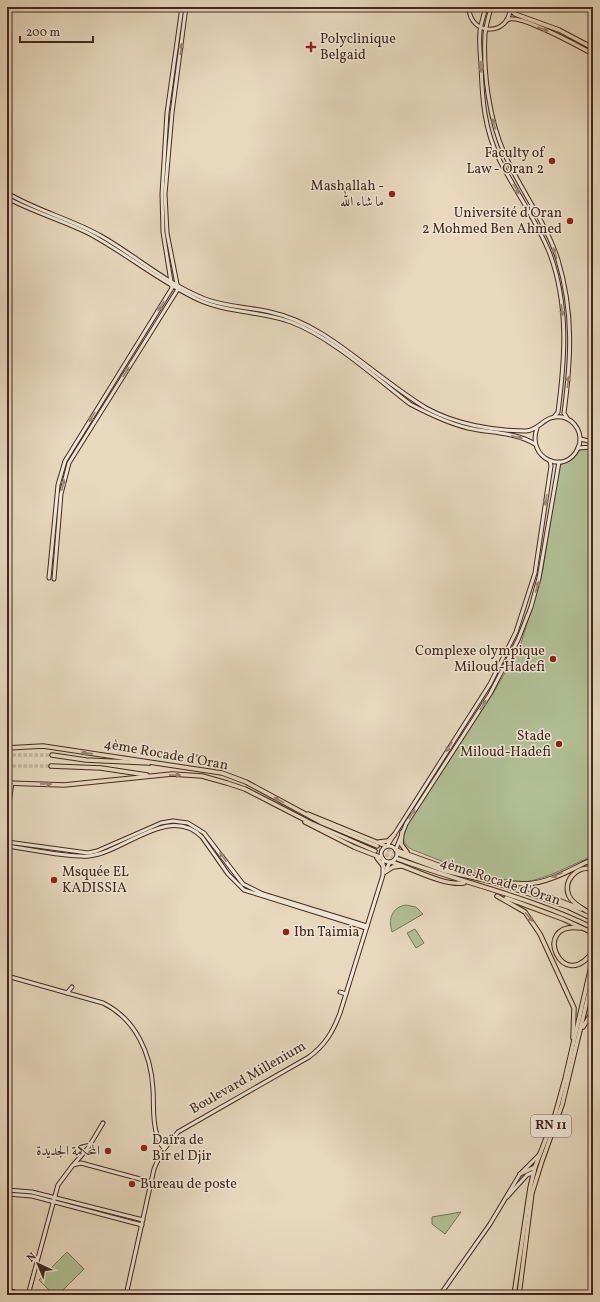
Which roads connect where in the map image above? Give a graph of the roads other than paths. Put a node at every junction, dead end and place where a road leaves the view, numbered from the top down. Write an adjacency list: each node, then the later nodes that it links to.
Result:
1 (182, 7): 14 (main road)
2 (186, 7): 16 (main road, one-way to 2)
3 (468, 7): 8 (main road)
4 (486, 7): 8 (main road)
5 (491, 7): 9 (main road)
6 (510, 8): 7 (main road); 10 (highway)
7 (506, 20): 9 (main road); 11 (highway, one-way to 11)
8 (480, 28): 9 (main road); 17 (main road, one-way to 17)
9 (486, 29): 18 (main road, one-way to 9)
10 (593, 48)
11 (593, 54)
12 (7, 193): 14 (main road)
13 (7, 198): 15 (main road)
14 (173, 282): 15 (main road); 16 (main road)
15 (173, 286): 16 (main road); 27 (main road, one-way to 27)
16 (178, 287): 19 (main road); 22 (main road, one-way to 22); 28 (main road, one-way to 16)
17 (554, 417): 18 (main road); 19 (main road)
18 (568, 419): 20 (main road)
19 (537, 428): 22 (main road)
20 (580, 439): 21 (main road); 24 (main road)
21 (593, 442)
22 (535, 444): 25 (main road)
23 (593, 447): 24 (main road)
24 (578, 448): 26 (main road)
25 (550, 461): 26 (main road); 29 (main road, one-way to 29)
26 (559, 462): 30 (main road, one-way to 26)
27 (49, 578)
28 (54, 579)
29 (516, 632): 30 (main road); 41 (main road, one-way to 41)
30 (521, 633): 40 (main road, one-way to 30)
31 (7, 748): 33 (highway, 4ème Rocade d'Oran, one-way to 31)
32 (52, 755): 33 (highway)
33 (162, 763): 38 (highway, 4ème Rocade d'Oran, one-way to 33)
34 (51, 766): 35 (highway)
35 (153, 776): 37 (highway, 4ème Rocade d'Oran, one-way to 35); 48 (highway, 4ème Rocade d'Oran, one-way to 48)
36 (7, 783): 37 (highway, 4ème Rocade d'Oran)
37 (12, 783): 39 (main road)
38 (295, 808): 43 (highway); 45 (highway, 4ème Rocade d'Oran)
39 (7, 816)
40 (402, 832): 47 (main road); 50 (highway)
41 (394, 835): 43 (highway); 46 (main road)
42 (7, 842): 67 (main road, one-way to 42)
43 (377, 842): 46 (highway)
44 (7, 846): 67 (main road)
45 (377, 846)
46 (386, 846): 47 (main road); 51 (main road)
47 (396, 849): 50 (highway); 54 (main road)
48 (373, 853): 51 (highway, 4ème Rocade d'Oran); 57 (highway)
49 (399, 854): 58 (highway, 4ème Rocade d'Oran)
50 (410, 854): 58 (highway)
51 (383, 859): 54 (main road); 57 (main road)
52 (398, 859): 60 (highway, 4ème Rocade d'Oran)
53 (593, 859): 59 (highway, one-way to 59)
54 (391, 862): 55 (highway); 57 (main road)
55 (404, 866): 57 (highway); 60 (highway)
56 (593, 869): 64 (highway)
57 (384, 872): 67 (main road, Boulevard Millenium)
58 (473, 878): 59 (highway, 4ème Rocade d'Oran)
59 (489, 881): 63 (highway, 4ème Rocade d'Oran)
60 (467, 883): 61 (highway, 4ème Rocade d'Oran)
61 (485, 888): 62 (highway); 68 (highway, 4ème Rocade d'Oran)
62 (497, 896): 69 (highway); 81 (highway, one-way to 81)
63 (535, 896): 64 (highway); 66 (highway, 4ème Rocade d'Oran)
64 (588, 912): 65 (highway)
65 (593, 914)
66 (593, 919)
67 (367, 927): 78 (main road, Boulevard Millenium)
68 (592, 927)
69 (583, 928): 70 (highway); 71 (highway)
70 (592, 933)
71 (593, 951)
72 (593, 958): 81 (highway, RN 11)
73 (7, 976): 77 (main road)
74 (593, 976): 80 (highway, RN 11)
75 (72, 987): 77 (main road)
76 (340, 992): 78 (main road)
77 (67, 993): 84 (main road)
78 (346, 994): 83 (main road, Boulevard Millenium)
79 (593, 1011): 80 (highway)
80 (578, 1039): 105 (highway, RN 11)
81 (570, 1058): 87 (highway, RN 11)
82 (103, 1123): 88 (main road)
83 (172, 1139): 84 (main road); 85 (main road, Boulevard Millenium)
84 (160, 1140): 85 (main road); 86 (main road)
85 (165, 1148): 86 (main road, Boulevard Millenium)
86 (161, 1152): 92 (main road, Boulevard Millenium)
87 (540, 1154): 89 (highway, RN 11); 91 (main road)
88 (73, 1165): 92 (main road); 96 (main road)
89 (535, 1167): 90 (highway, RN 11); 91 (highway)
90 (534, 1172): 95 (main road); 104 (highway, RN 11)
91 (520, 1174): 95 (main road)
92 (151, 1182): 97 (main road, Boulevard Millenium)
93 (7, 1190): 96 (main road)
94 (7, 1194): 96 (main road)
95 (507, 1197): 103 (main road)
96 (53, 1200): 97 (main road); 98 (main road); 101 (main road)
97 (143, 1220): 98 (main road, Boulevard Millenium)
98 (142, 1225): 102 (main road, Boulevard Millenium)
99 (7, 1290): 100 (main road)
100 (25, 1295)
101 (28, 1295)
102 (126, 1295)
103 (440, 1295)
104 (514, 1295)
105 (519, 1295)

